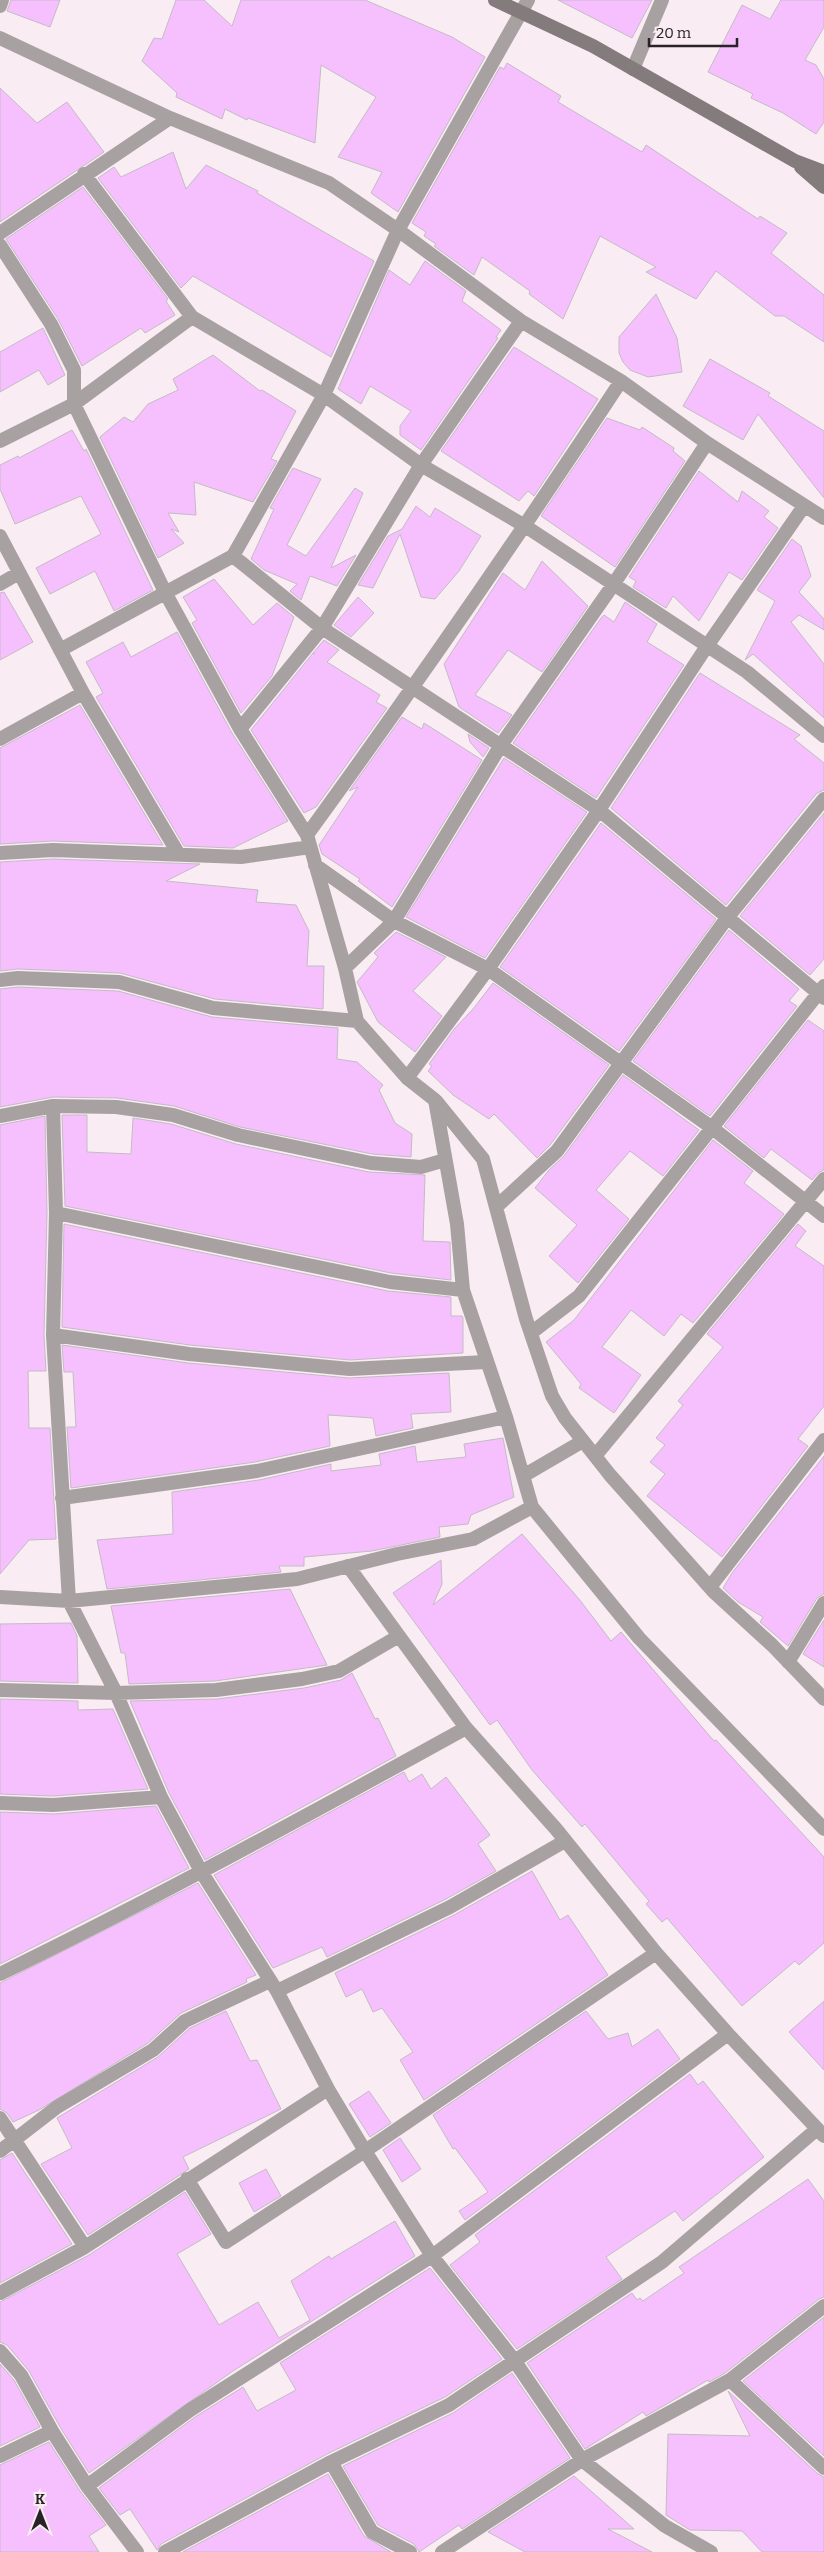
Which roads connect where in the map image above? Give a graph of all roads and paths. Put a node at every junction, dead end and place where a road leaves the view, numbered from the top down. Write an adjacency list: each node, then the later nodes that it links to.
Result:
1 (2, 0): 4 (street)
2 (495, 0): 5 (main road)
3 (662, 0): 7 (street)
4 (0, 6)
5 (525, 6): 7 (main road); 13 (street)
6 (0, 38): 8 (street)
7 (633, 69): 9 (main road)
8 (170, 118): 11 (street); 13 (street)
9 (795, 161): 10 (main road); 12 (main road)
10 (824, 172)
11 (84, 174): 14 (street); 16 (street)
12 (824, 187)
13 (398, 230): 17 (street); 19 (street)
14 (0, 233)
15 (0, 245): 20 (street)
16 (192, 317): 19 (street); 20 (street)
17 (521, 321): 18 (street); 23 (street)
18 (621, 381): 22 (street); 26 (street)
19 (324, 395): 23 (street); 28 (street)
20 (74, 404): 21 (street); 32 (street)
21 (0, 441)
22 (707, 443): 24 (street); 31 (street)
23 (421, 464): 26 (street); 33 (street)
24 (804, 506): 25 (street); 34 (street)
25 (824, 518)
26 (525, 526): 31 (street); 36 (street)
27 (0, 536): 29 (street)
28 (233, 556): 32 (street); 33 (street)
29 (18, 574): 30 (street); 35 (street)
30 (0, 584)
31 (613, 585): 34 (street); 41 (street)
32 (166, 594): 35 (street); 38 (street)
33 (322, 628): 36 (street); 38 (street)
34 (706, 646): 39 (street); 43 (street)
35 (60, 650): 37 (street)
36 (414, 687): 41 (street); 44 (street)
37 (83, 694): 40 (street); 46 (street)
38 (240, 729): 44 (street)
39 (824, 736)
40 (0, 739)
41 (500, 745): 43 (street); 49 (street)
42 (824, 799): 48 (street)
43 (599, 810): 48 (street); 51 (street)
44 (308, 841): 46 (street); 47 (street)
45 (0, 853): 46 (street)
46 (178, 853)
47 (315, 865): 49 (street); 50 (street)
48 (727, 918): 53 (street); 55 (street)
49 (394, 922): 50 (street); 51 (street)
50 (345, 968): 54 (street)
51 (488, 969): 55 (street); 56 (street)
52 (0, 980): 54 (street)
53 (822, 993): 60 (street)
54 (357, 1021): 56 (street)
55 (621, 1064): 60 (street); 64 (street)
56 (407, 1078): 57 (street)
57 (435, 1100): 61 (street); 64 (street)
58 (54, 1106): 59 (street); 61 (street); 65 (street)
59 (0, 1116)
60 (711, 1127): 63 (street); 68 (street)
61 (445, 1160): 67 (street)
62 (824, 1179): 63 (street)
63 (807, 1202): 66 (street); 74 (street)
64 (496, 1207): 68 (street)
65 (56, 1213): 67 (street); 69 (street)
66 (824, 1216)
67 (463, 1290): 70 (street)
68 (531, 1333): 73 (street)
69 (53, 1335): 70 (street); 76 (street)
70 (486, 1362): 71 (street)
71 (506, 1417): 75 (street); 76 (street)
72 (824, 1440): 79 (street)
73 (583, 1441): 74 (street); 75 (street)
74 (595, 1456): 79 (street)
75 (523, 1476): 77 (street)
76 (62, 1498): 81 (street)
77 (532, 1507): 78 (street); 91 (street)
78 (348, 1566): 81 (street); 83 (street)
79 (710, 1587): 84 (street)
80 (0, 1597): 81 (street)
81 (69, 1601): 86 (street)
82 (824, 1603): 84 (street)
83 (399, 1636): 86 (street); 88 (street)
84 (788, 1662): 87 (street)
85 (0, 1690): 86 (street)
86 (116, 1693): 89 (street)
87 (824, 1699)
88 (466, 1728): 92 (street); 93 (street)
89 (161, 1797): 90 (street); 93 (street)
90 (0, 1803)
91 (824, 1829)
92 (565, 1841): 94 (street); 96 (street)
93 (202, 1873): 95 (street); 96 (street)
94 (656, 1952): 97 (street); 102 (street)
95 (0, 1974)
96 (273, 1986): 98 (street); 101 (street)
97 (728, 2034): 100 (street); 106 (street)
98 (328, 2088): 102 (street); 104 (street)
99 (0, 2118): 101 (street)
100 (821, 2132): 110 (street)
101 (15, 2141): 103 (street); 105 (street)
102 (365, 2150): 104 (street); 106 (street)
103 (0, 2151)
104 (187, 2179): 105 (street)
105 (84, 2247): 107 (street)
106 (432, 2256): 110 (street); 117 (street)
107 (0, 2293)
108 (824, 2306): 111 (street)
109 (0, 2350): 112 (street)
110 (514, 2360): 114 (street); 115 (street)
111 (730, 2380): 114 (street); 116 (street)
112 (52, 2431): 113 (street); 117 (street)
113 (0, 2456)
114 (582, 2460): 121 (street); 122 (street)
115 (331, 2462): 119 (street); 120 (street)
116 (824, 2468)
117 (87, 2486): 118 (street)
118 (137, 2552)
119 (165, 2552)
120 (410, 2552)
121 (442, 2552)
122 (711, 2552)

